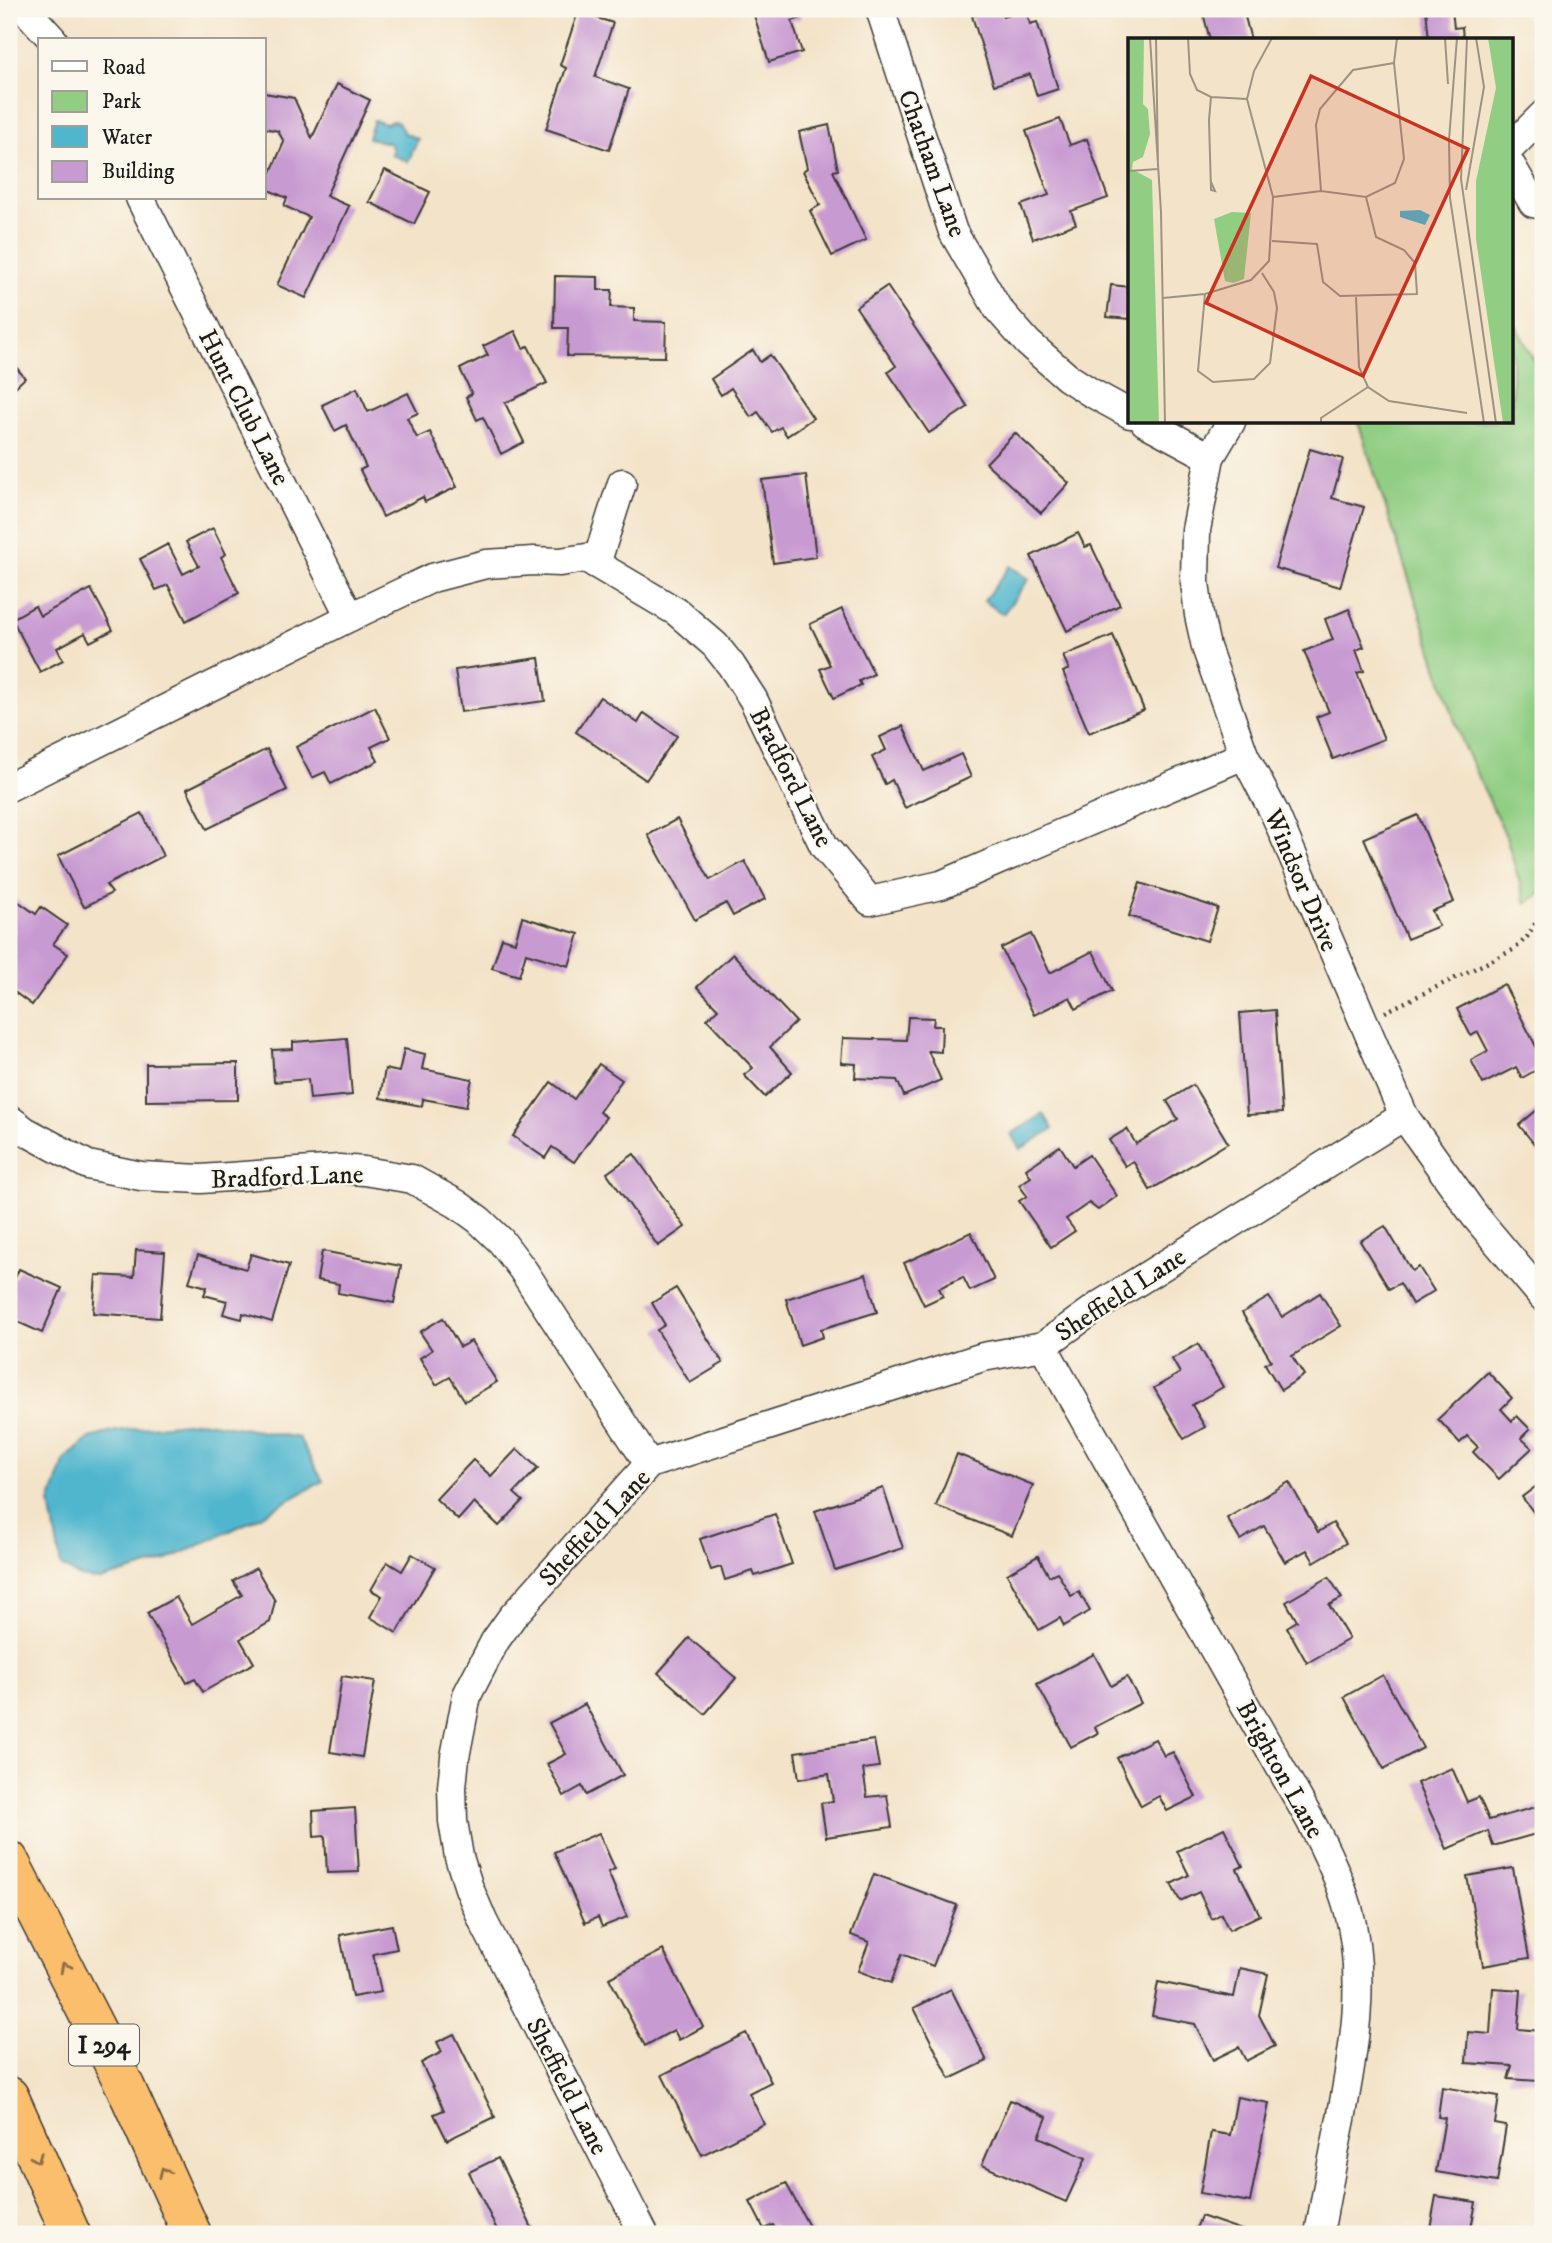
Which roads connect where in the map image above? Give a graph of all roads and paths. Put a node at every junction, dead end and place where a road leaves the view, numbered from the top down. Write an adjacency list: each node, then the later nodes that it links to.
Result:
1 (25, 9): 3 (street)
2 (880, 9): 9 (street, Chatham Lane)
3 (51, 38)
4 (1543, 115): 5 (street)
5 (1514, 144)
6 (1514, 170): 8 (street)
7 (140, 200): 15 (street, Hunt Club Lane)
8 (1543, 205)
9 (1128, 413)
10 (1149, 424): 12 (street)
11 (1230, 424): 12 (street, Windsor Drive)
12 (1210, 457): 16 (street, Windsor Drive)
13 (622, 483): 14 (street)
14 (596, 564): 15 (street, Bradford Lane); 16 (street, Bradford Lane)
15 (350, 617): 17 (street, Bradford Lane)
16 (1244, 755): 19 (street, Windsor Drive)
17 (9, 787)
18 (1543, 911): 19 (path)
19 (1364, 1023): 20 (street, Windsor Drive)
20 (1404, 1116): 22 (street, Windsor Drive); 23 (street, Sheffield Lane)
21 (9, 1119): 24 (street, Bradford Lane)
22 (1543, 1297)
23 (1043, 1346): 24 (street, Sheffield Lane); 30 (street, Brighton Lane)
24 (649, 1464): 29 (street, Sheffield Lane)
25 (9, 1860): 28 (highway, I 294, one-way to 25)
26 (9, 2096): 27 (highway, one-way to 27)
27 (71, 2234)
28 (192, 2234)
29 (644, 2234)
30 (1319, 2234)

